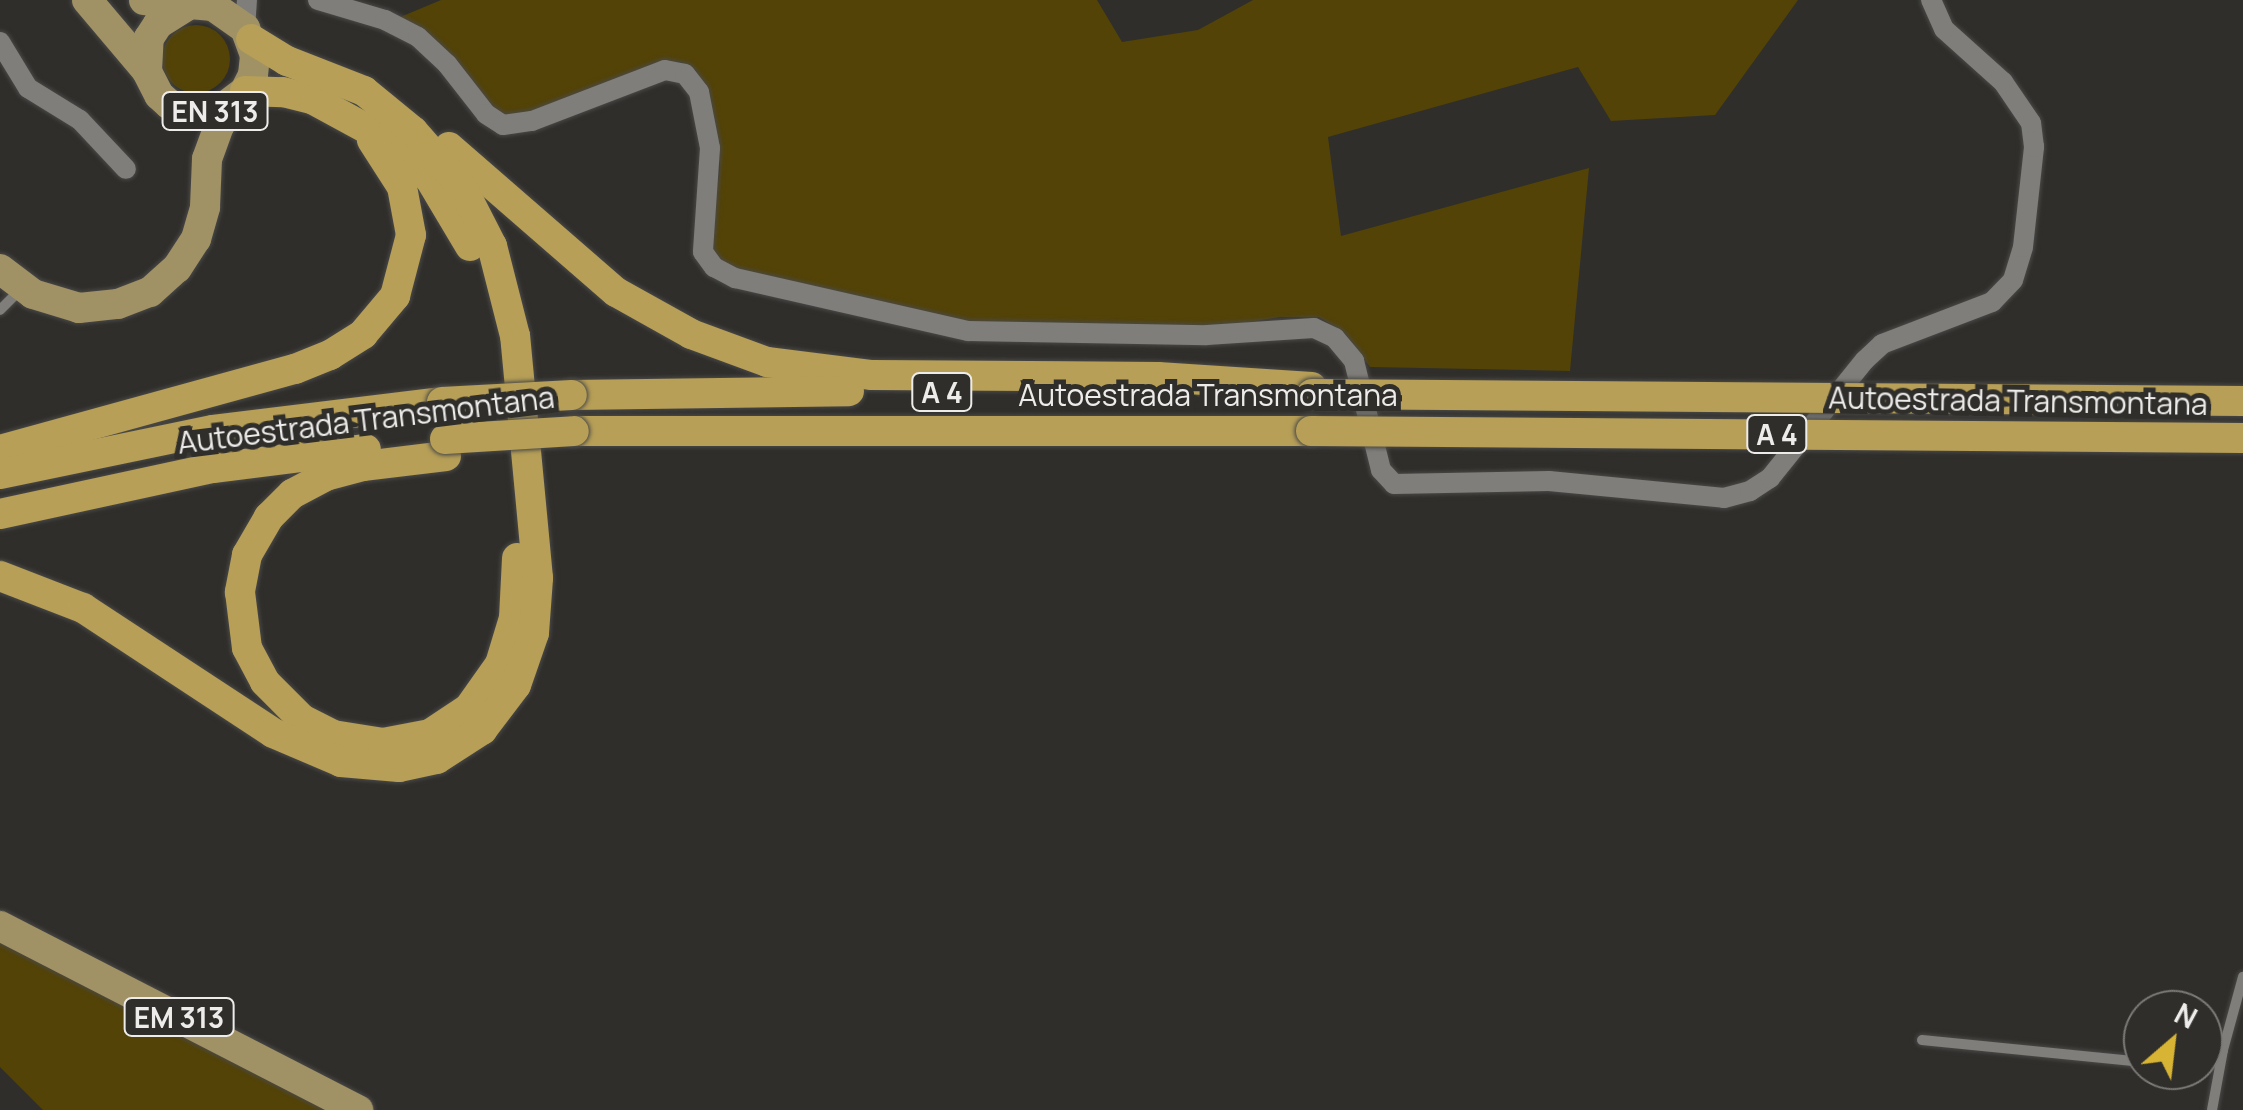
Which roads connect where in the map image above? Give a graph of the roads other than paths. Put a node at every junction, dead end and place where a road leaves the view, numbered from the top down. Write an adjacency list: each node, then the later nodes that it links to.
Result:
1 (88, 0): 8 (main road, EN 313)
2 (144, 0): 5 (main road)
3 (318, 0): 4 (street)
4 (1931, 0)
5 (196, 4): 6 (main road); 8 (main road, EN 313)
6 (247, 22): 9 (highway); 10 (main road, EN 313)
7 (0, 42): 14 (street)
8 (146, 71): 11 (main road, EN 313)
9 (364, 92): 16 (highway); 23 (highway)
10 (240, 96): 11 (main road, EN 313); 12 (highway); 13 (main road, EN 313)
11 (169, 104): 13 (main road, EN 313)
12 (344, 115): 19 (highway); 20 (highway)
13 (207, 159): 15 (main road, EN 313)
14 (126, 169)
15 (7, 289)
16 (1312, 391): 17 (highway, Autoestrada Transmontana / A 4, bridge); 21 (highway, Autoestrada Transmontana / A 4, bridge)
17 (2243, 401)
18 (2243, 438): 19 (highway, Autoestrada Transmontana / A 4, bridge)
19 (446, 448): 22 (highway, Autoestrada Transmontana / A 4)
20 (0, 450)
21 (0, 474)
22 (0, 514)
23 (0, 576)
24 (0, 926): 29 (main road, EM 313)
25 (2243, 977): 27 (lane)
26 (1922, 1040): 28 (lane)
27 (2223, 1050)
28 (2123, 1060)
29 (358, 1110)

